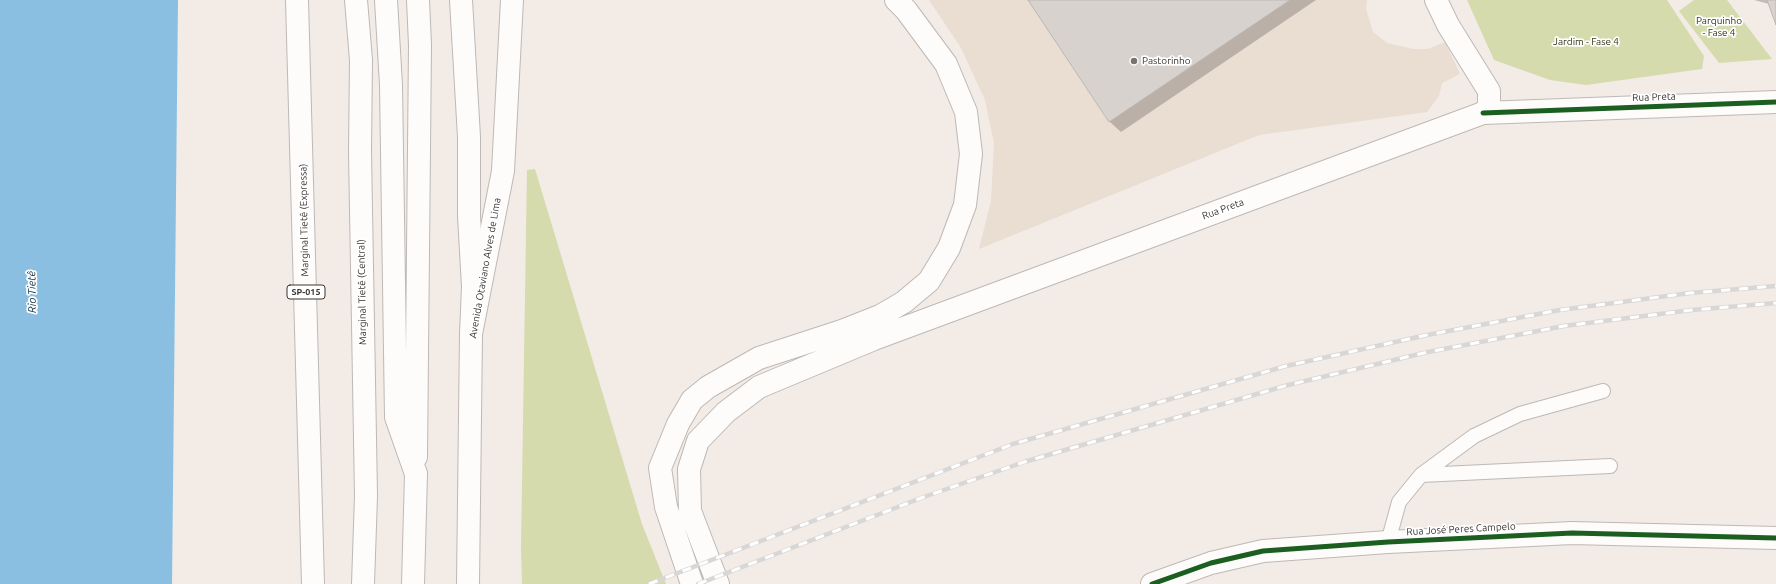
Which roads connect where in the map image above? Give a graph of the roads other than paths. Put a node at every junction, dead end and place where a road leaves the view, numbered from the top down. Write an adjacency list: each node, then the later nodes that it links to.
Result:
1 (297, 0): 22 (main road, Marginal Tietê (Expressa) / SP-015)
2 (356, 0): 23 (main road, Marginal Tietê (Central))
3 (386, 0): 18 (main road)
4 (418, 0): 18 (main road)
5 (461, 0): 15 (main road)
6 (512, 0): 15 (main road, Avenida Otaviano Alves de Lima)
7 (896, 0): 13 (main road)
8 (1436, 0): 9 (main road, Rua Preta)
9 (1489, 91): 11 (main road, Rua Preta); 12 (main road)
10 (1776, 102): 11 (main road, Rua Preta)
11 (1532, 111): 12 (main road, Rua Preta)
12 (1483, 113): 14 (main road, Rua Preta)
13 (929, 281): 14 (main road); 26 (main road)
14 (947, 312): 27 (main road, Rua Preta)
15 (471, 334): 25 (main road, Avenida Otaviano Alves de Lima)
16 (1603, 391): 19 (lane)
17 (1610, 466): 19 (lane)
18 (416, 474): 24 (main road)
19 (1421, 476): 21 (lane)
20 (1776, 538): 21 (main road, Rua José Peres Campelo)
21 (1388, 542): 28 (main road, Rua José Peres Campelo)
22 (313, 584)
23 (363, 584)
24 (413, 584)
25 (468, 584)
26 (692, 584)
27 (718, 584)
28 (1152, 584)

